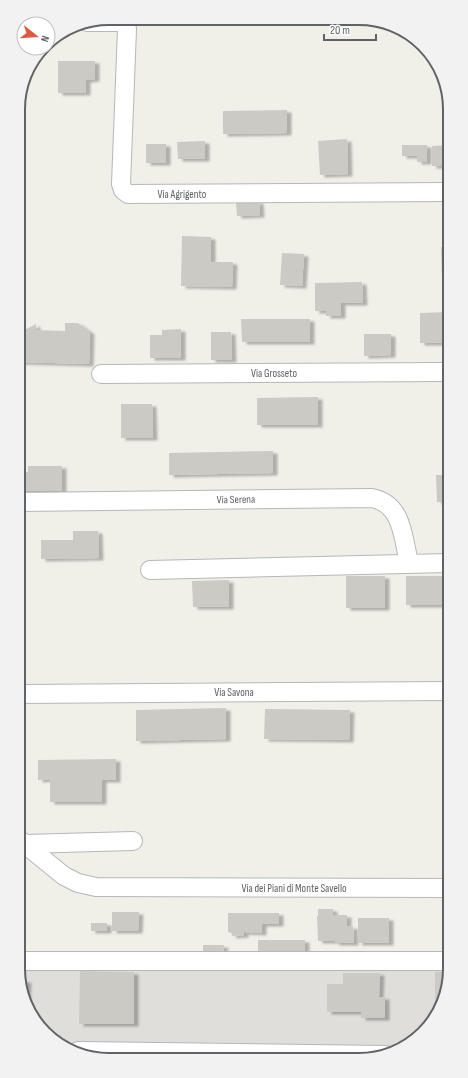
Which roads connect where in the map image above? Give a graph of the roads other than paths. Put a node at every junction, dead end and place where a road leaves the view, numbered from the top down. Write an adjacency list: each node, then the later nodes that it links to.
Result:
1 (125, 25): 2 (street, Via Agrigento)
2 (443, 192)
3 (443, 372): 4 (street, Via Grosseto)
4 (101, 374)
5 (25, 502): 6 (street, Via Serena)
6 (409, 563): 7 (street); 8 (street)
7 (443, 563)
8 (150, 570)
9 (443, 691): 10 (street, Via Savona)
10 (25, 694)
11 (133, 841): 12 (street)
12 (25, 842)
13 (25, 844): 14 (street, Via dei Piani di Monte Savello)
14 (443, 888)
15 (25, 961): 16 (street)
16 (443, 961)
17 (93, 1051): 18 (street)
18 (232, 1053)

